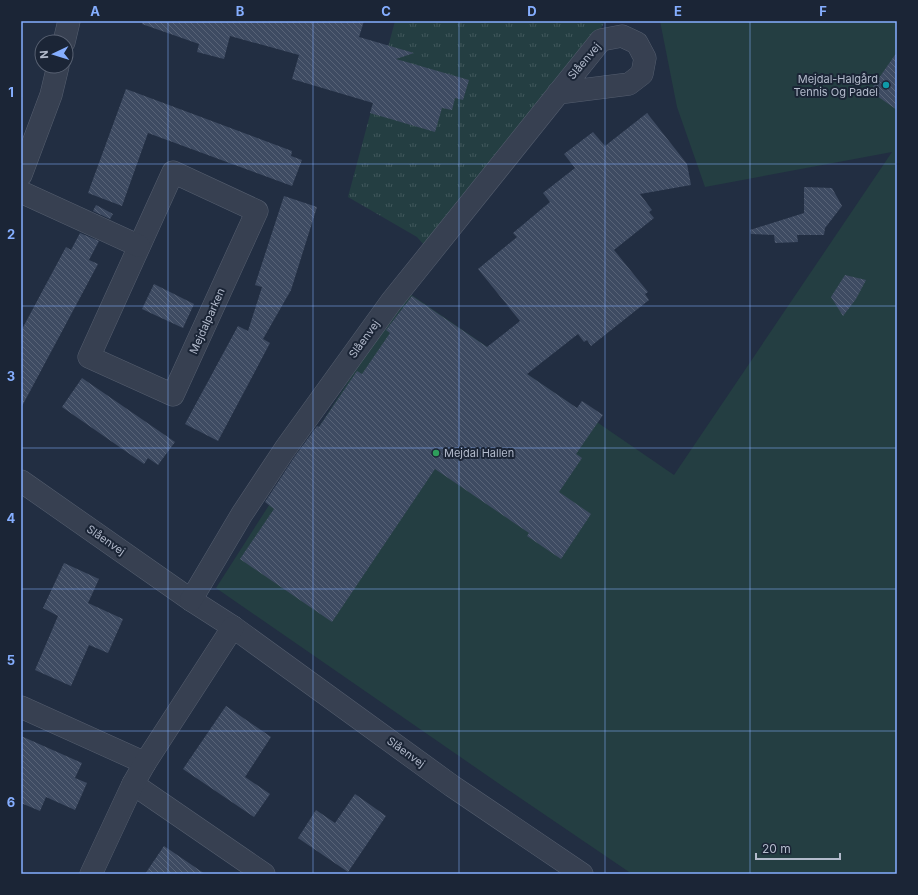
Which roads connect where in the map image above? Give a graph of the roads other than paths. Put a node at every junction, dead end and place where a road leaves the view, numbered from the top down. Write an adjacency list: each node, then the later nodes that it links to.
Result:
1 (69, 21): 3 (street)
2 (614, 29): 5 (street, Slåenvej); 5 (street, Slåenvej)
3 (66, 34)
4 (56, 74): 6 (street)
5 (558, 93): 10 (street, Slåenvej)
6 (21, 174)
7 (21, 192): 8 (street)
8 (139, 246): 8 (street, Mejdalparken)
9 (21, 481): 10 (street, Slåenvej)
10 (191, 600): 11 (street, Slåenvej)
11 (233, 627): 13 (street); 17 (street, Slåenvej)
12 (21, 707): 13 (street)
13 (145, 763): 14 (street)
14 (133, 784): 15 (street); 16 (street)
15 (91, 874)
16 (264, 874)
17 (582, 874)

